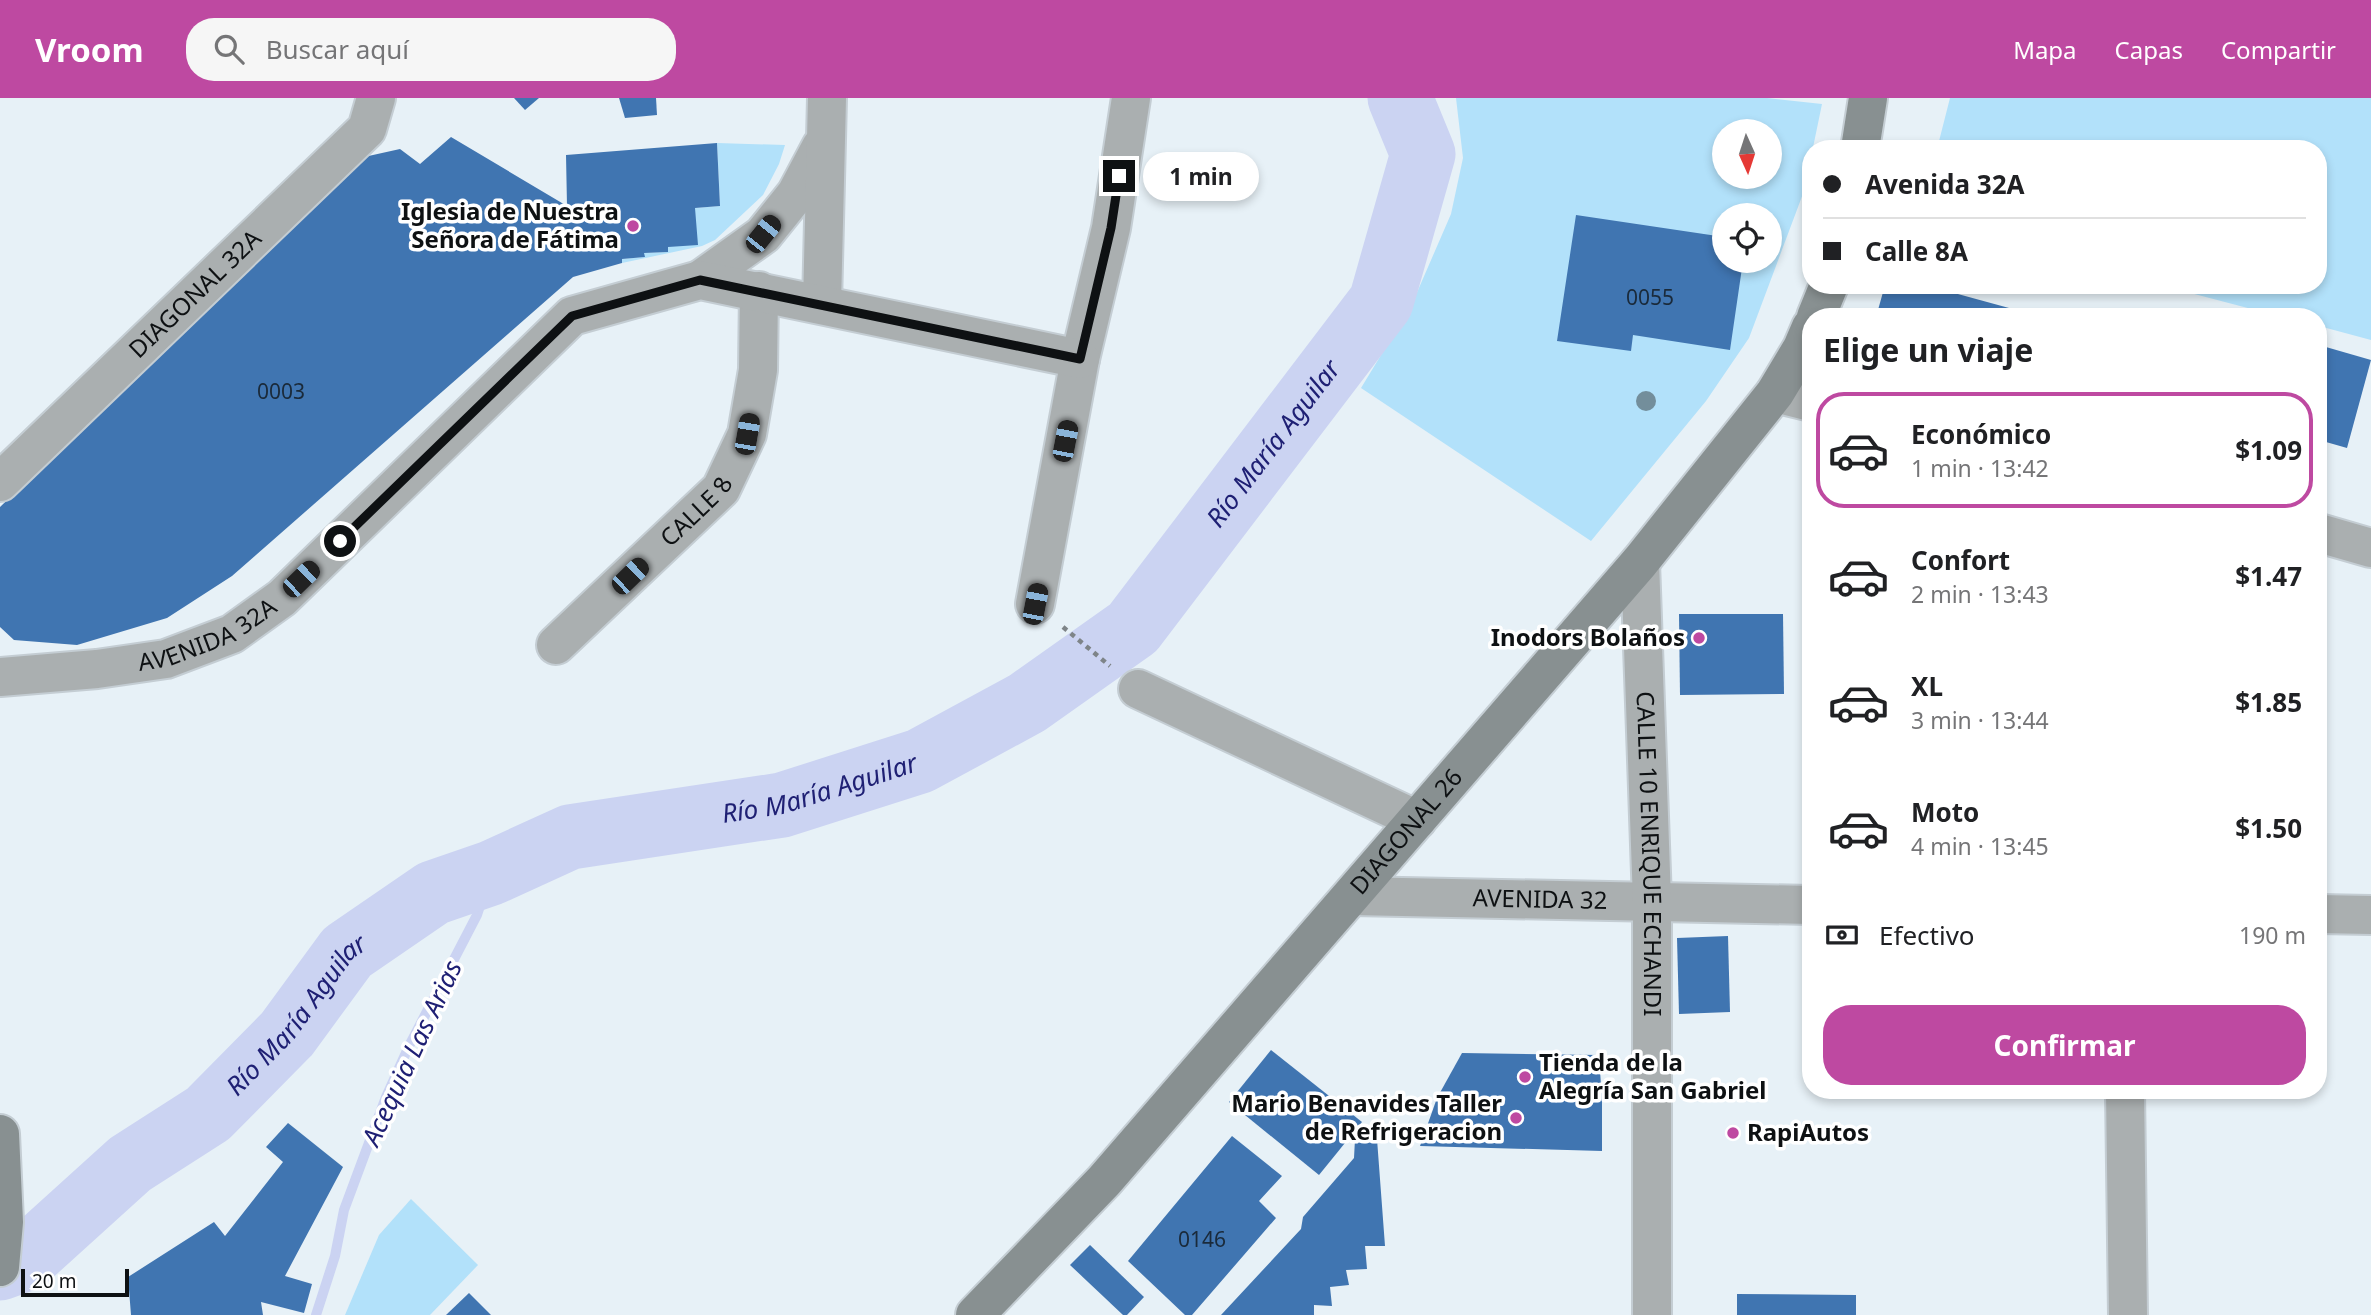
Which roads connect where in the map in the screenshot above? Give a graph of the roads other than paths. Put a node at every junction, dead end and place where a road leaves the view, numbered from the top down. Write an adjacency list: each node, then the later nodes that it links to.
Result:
1 (376, 98): 14 (street, DIAGONAL 32A)
2 (827, 98): 5 (street)
3 (1131, 98): 11 (street)
4 (1868, 98): 6 (main road)
5 (824, 140): 7 (street); 9 (street)
6 (1861, 140)
7 (700, 280): 8 (street, AVENIDA 32A); 20 (street, AVENIDA 32A)
8 (759, 291): 9 (street, AVENIDA 32A); 19 (street, CALLE 8)
9 (822, 304): 11 (street, AVENIDA 32A)
10 (1802, 348): 12 (main road, DIAGONAL 26)
11 (1080, 359): 18 (street)
12 (1775, 393): 13 (street); 17 (main road, DIAGONAL 26)
13 (1802, 400)
14 (0, 482)
15 (2327, 535): 16 (street)
16 (2371, 548)
17 (1640, 562): 22 (main road, DIAGONAL 26); 24 (street, CALLE 10 ENRIQUE ECHANDI)
18 (1035, 604)
19 (556, 645)
20 (0, 677)
21 (1138, 689): 22 (street)
22 (1417, 820): 23 (main road, DIAGONAL 26)
23 (1353, 896): 24 (street, AVENIDA 32); 31 (main road, DIAGONAL 26)
24 (1652, 901): 25 (street, AVENIDA 32); 32 (street, CALLE 10 ENRIQUE ECHANDI)
25 (1802, 905)
26 (2327, 914): 27 (street)
27 (2371, 915)
28 (2125, 1099): 33 (street)
29 (0, 1134): 30 (main road)
30 (0, 1267)
31 (975, 1315)
32 (1652, 1315)
33 (2127, 1315)

